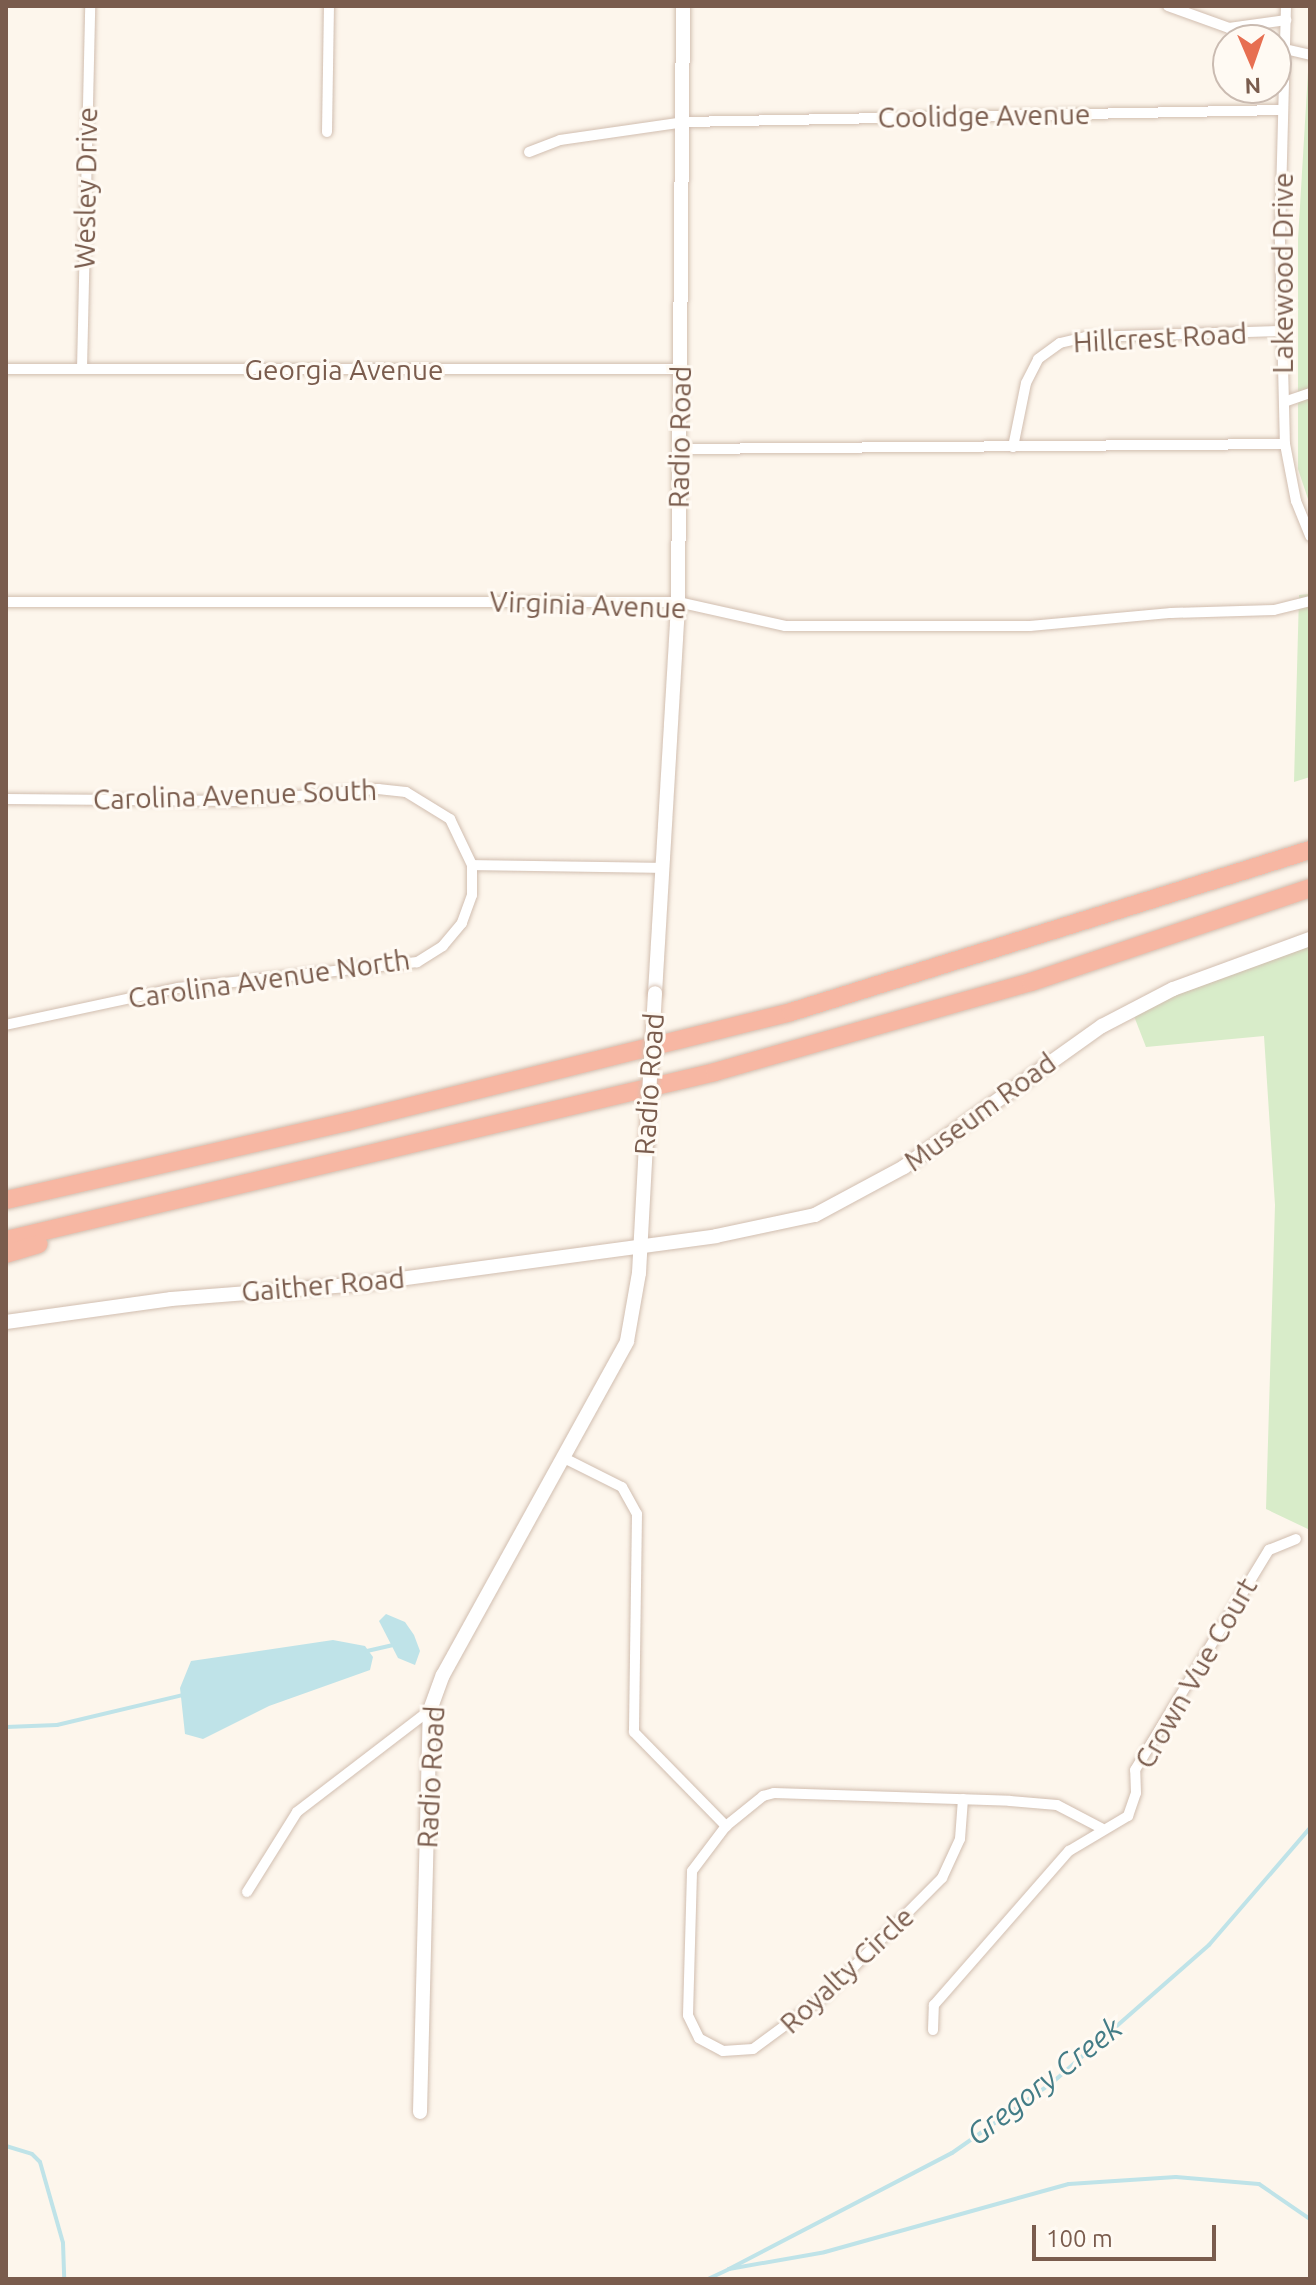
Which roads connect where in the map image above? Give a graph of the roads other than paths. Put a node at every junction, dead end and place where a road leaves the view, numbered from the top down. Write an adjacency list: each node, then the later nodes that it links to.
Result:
1 (90, 6): 15 (street, Wesley Drive)
2 (329, 6): 11 (street)
3 (683, 6): 10 (street, Radio Road)
4 (1168, 6): 6 (street)
5 (1286, 6): 6 (street, Lakewood Drive)
6 (1286, 20): 7 (street, Lakewood Drive)
7 (1286, 24)
8 (1282, 104): 9 (street, Lakewood Drive)
9 (1282, 110): 10 (street, Coolidge Avenue); 13 (street, Lakewood Drive)
10 (685, 122): 12 (street, Coolidge Avenue); 16 (street, Radio Road)
11 (327, 132)
12 (529, 152)
13 (1282, 331): 18 (street, Lakewood Drive); 20 (street, Hillcrest Road)
14 (6, 369): 15 (street, Georgia Avenue)
15 (82, 369): 16 (street, Georgia Avenue)
16 (681, 369): 21 (street, Radio Road)
17 (1310, 393): 18 (street)
18 (1284, 402): 19 (street, Lakewood Drive)
19 (1285, 444): 20 (street); 22 (street, Lakewood Drive)
20 (1013, 447): 21 (street)
21 (680, 449): 25 (street, Radio Road)
22 (1310, 536)
23 (1310, 601): 25 (street, Virginia Avenue)
24 (6, 602): 25 (street, Virginia Avenue)
25 (678, 602): 29 (street, Radio Road)
26 (6, 799): 28 (street, Carolina Avenue South)
27 (1310, 850): 34 (highway)
28 (472, 865): 29 (street); 32 (street, Carolina Avenue North)
29 (664, 868): 36 (street, Radio Road, bridge)
30 (1310, 888): 33 (highway)
31 (1310, 939): 36 (street, Museum Road)
32 (6, 1025)
33 (202, 1195): 35 (highway); 37 (highway)
34 (6, 1200)
35 (6, 1240)
36 (639, 1246): 38 (street, Gaither Road); 39 (street, Radio Road)
37 (6, 1254)
38 (6, 1322)
39 (564, 1458): 41 (street, Radio Road); 43 (street)
40 (1296, 1539): 44 (street, Crown Vue Court)
41 (430, 1710): 45 (street); 47 (street, Radio Road)
42 (963, 1799): 43 (street, Royalty Circle); 43 (street, Royalty Circle); 44 (street, Royalty Circle)
43 (726, 1826)
44 (1101, 1828): 46 (street, Crown Vue Court)
45 (247, 1892)
46 (933, 2030)
47 (420, 2112)

